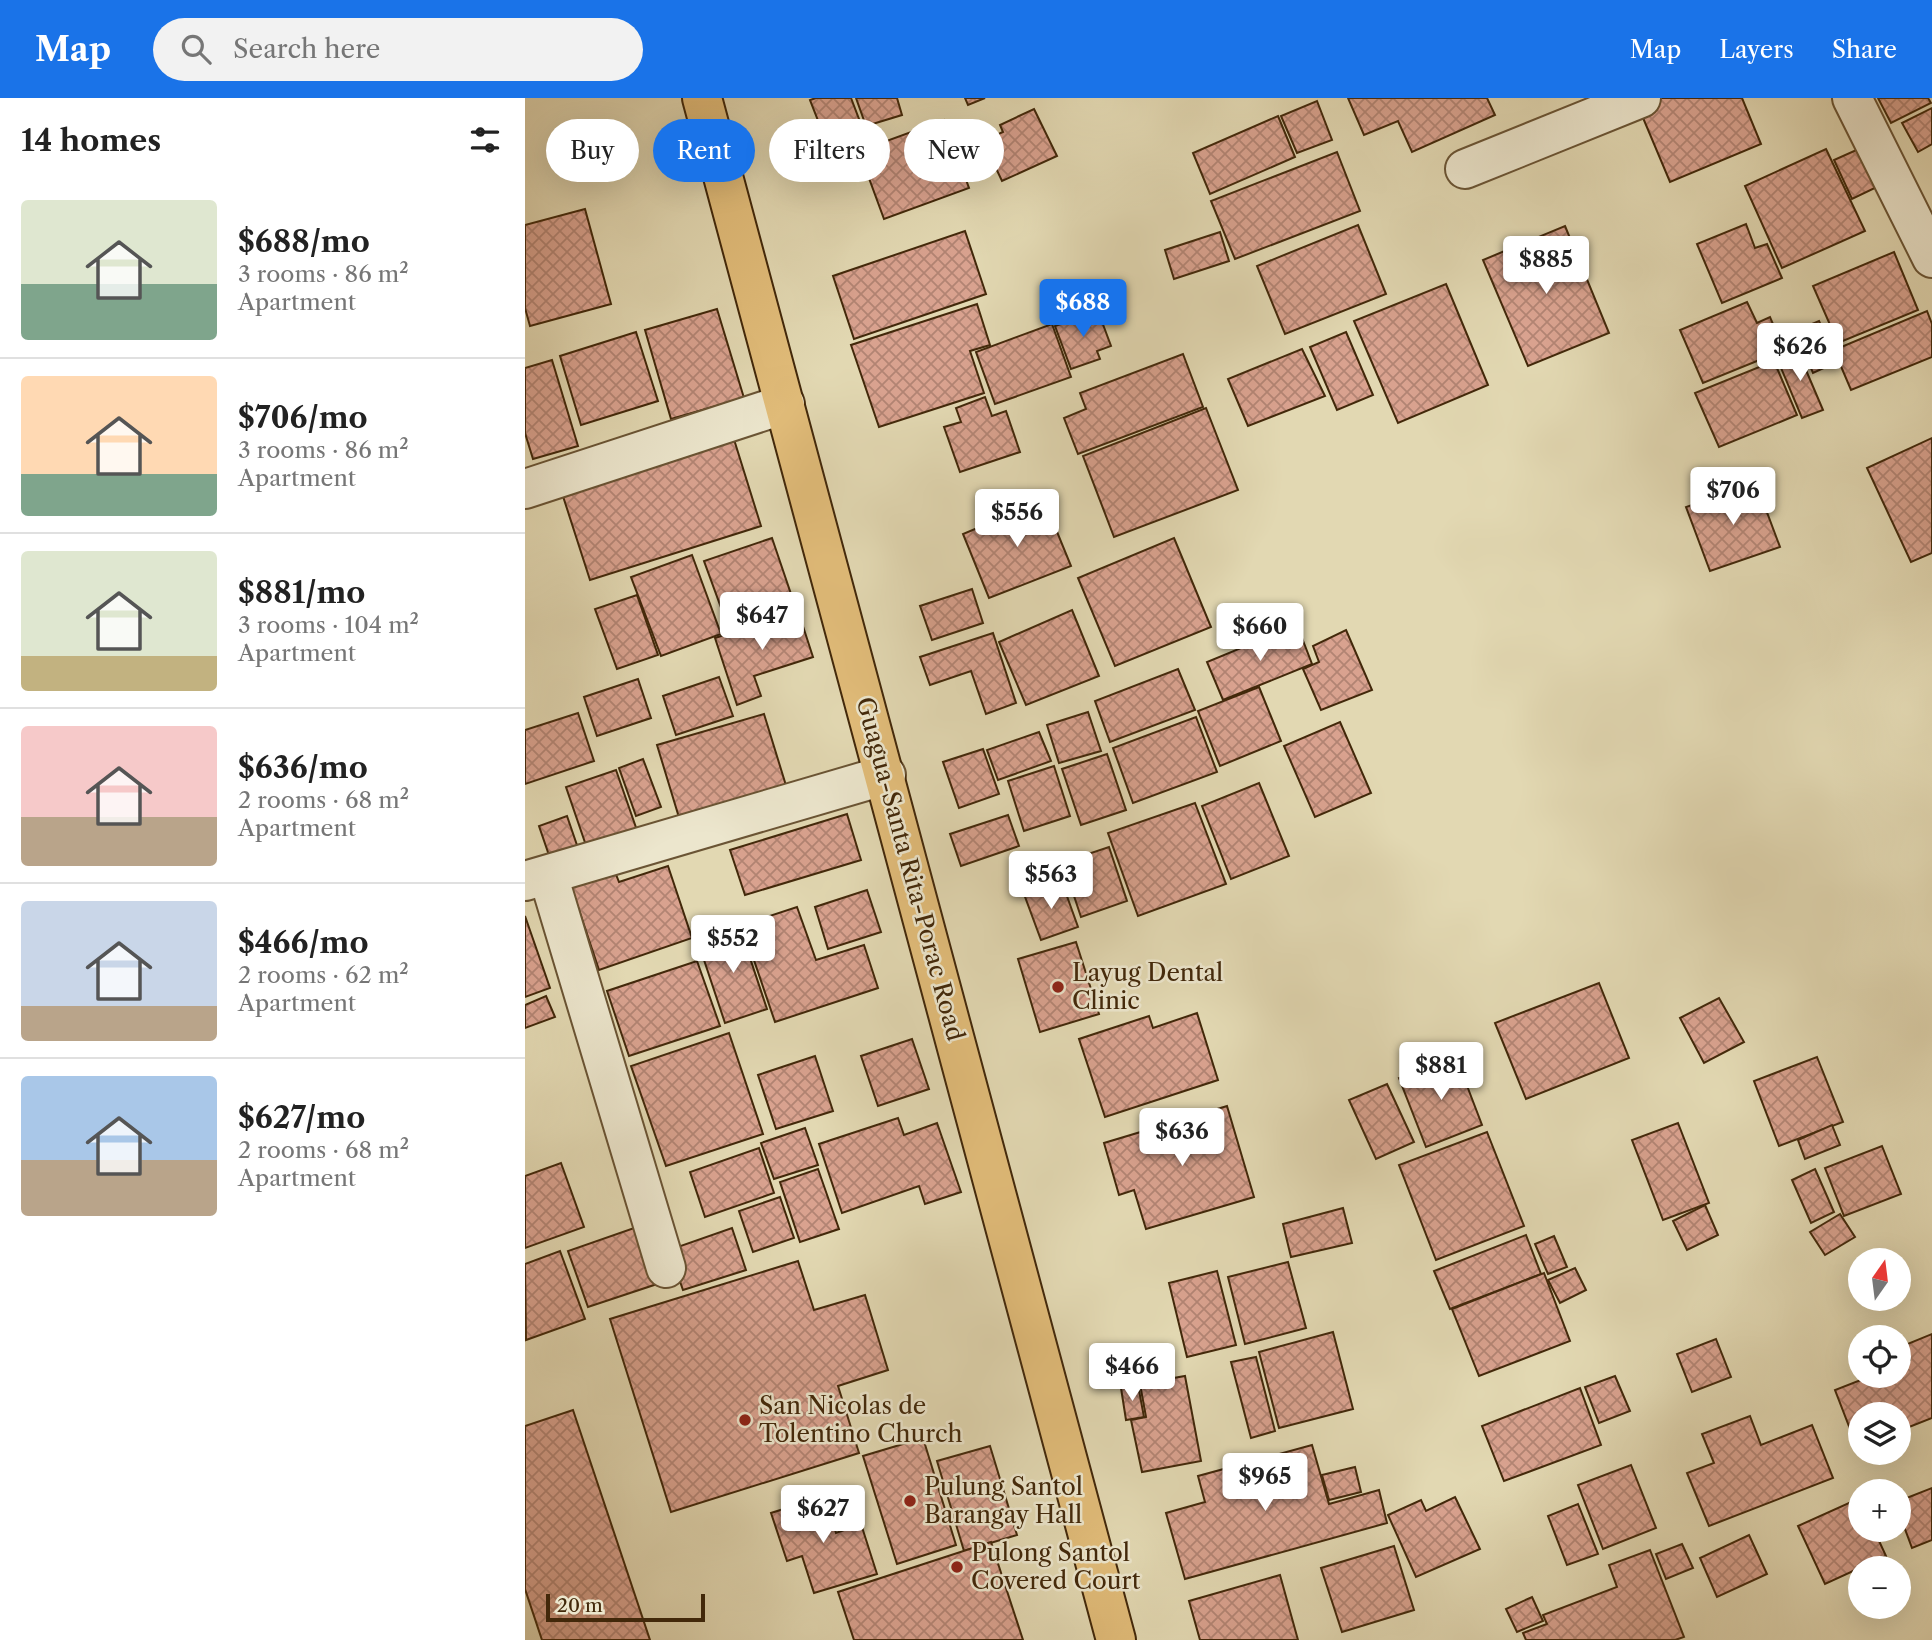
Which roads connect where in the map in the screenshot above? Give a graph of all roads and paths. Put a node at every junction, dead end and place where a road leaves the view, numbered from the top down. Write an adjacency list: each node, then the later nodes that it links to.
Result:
1 (702, 98): 6 (main road, Guagua-Santa Rita-Porac Road)
2 (1641, 98): 4 (street)
3 (1852, 98): 5 (street)
4 (1465, 169)
5 (1932, 258)
6 (785, 404): 7 (street); 8 (main road, Guagua-Santa Rita-Porac Road)
7 (525, 489)
8 (886, 775): 9 (street); 11 (main road, Guagua-Santa Rita-Porac Road)
9 (537, 878): 10 (street)
10 (666, 1268)
11 (1116, 1640)

